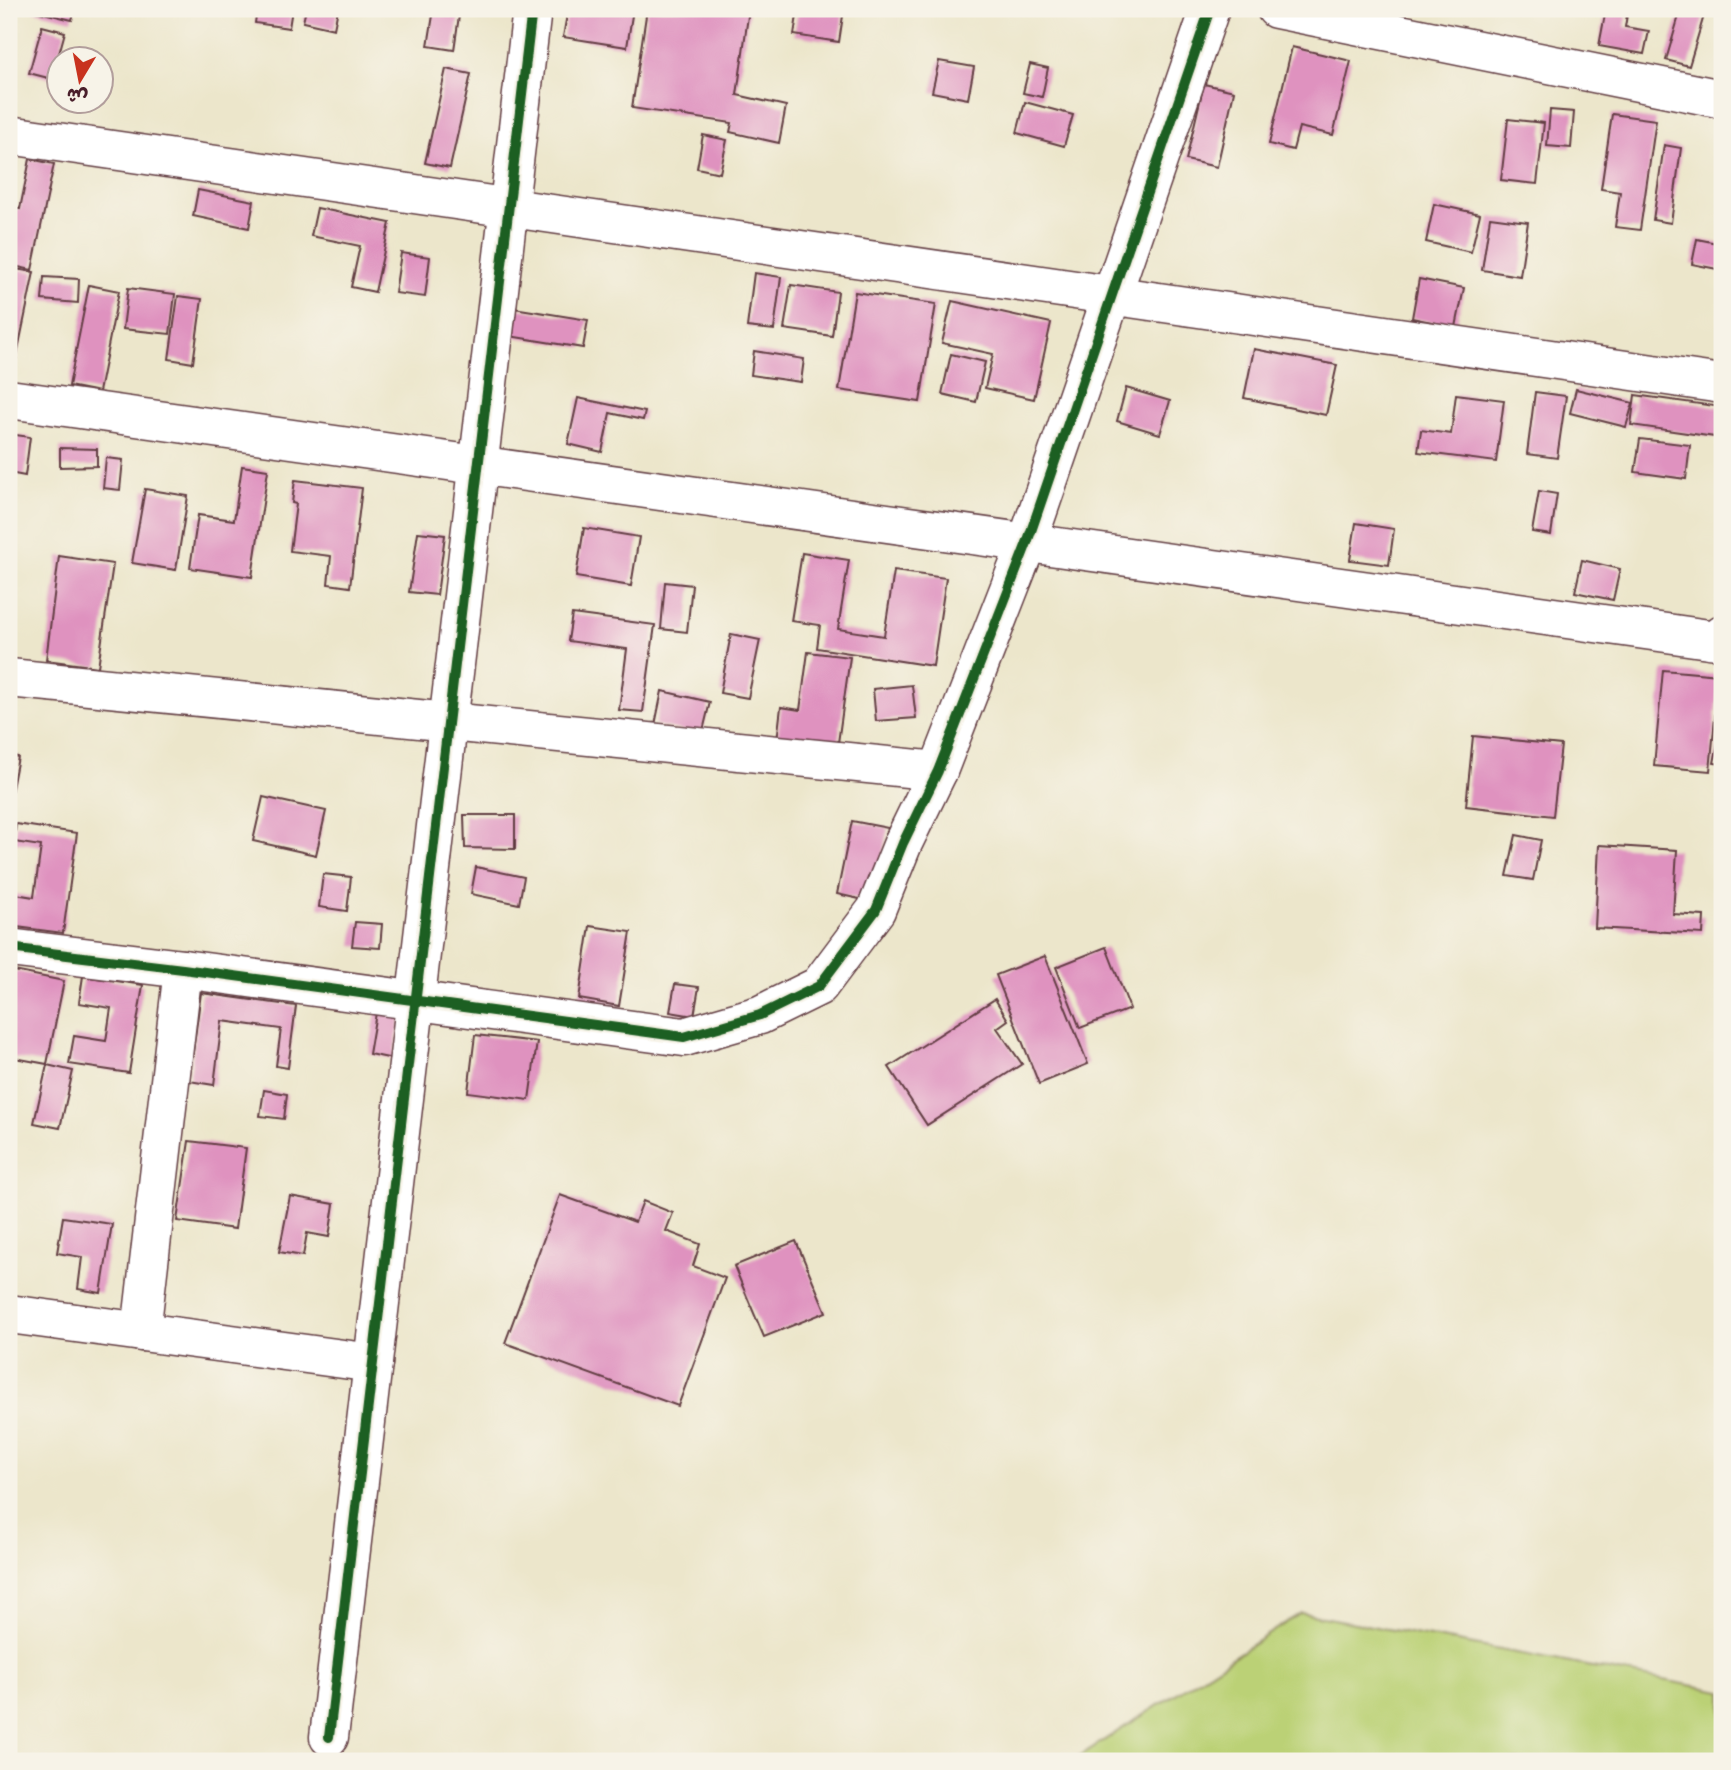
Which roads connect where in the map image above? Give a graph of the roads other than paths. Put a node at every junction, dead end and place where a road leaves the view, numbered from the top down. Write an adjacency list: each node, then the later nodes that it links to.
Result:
1 (532, 9): 6 (street)
2 (1210, 9): 7 (street)
3 (1276, 9): 4 (street)
4 (1722, 99)
5 (9, 135): 6 (street)
6 (508, 207): 7 (street); 10 (street)
7 (1111, 295): 8 (street); 11 (street)
8 (1722, 384)
9 (9, 399): 10 (street)
10 (478, 465): 11 (street); 14 (street)
11 (1027, 543): 12 (street); 15 (street)
12 (1722, 634)
13 (9, 678): 14 (street)
14 (448, 722): 15 (street); 18 (street)
15 (938, 771): 18 (street)
16 (9, 948): 17 (street)
17 (183, 969): 18 (street); 20 (street)
18 (416, 1002): 21 (street)
19 (9, 1314): 20 (street)
20 (141, 1332): 21 (street)
21 (373, 1363): 22 (street)
22 (329, 1737)

